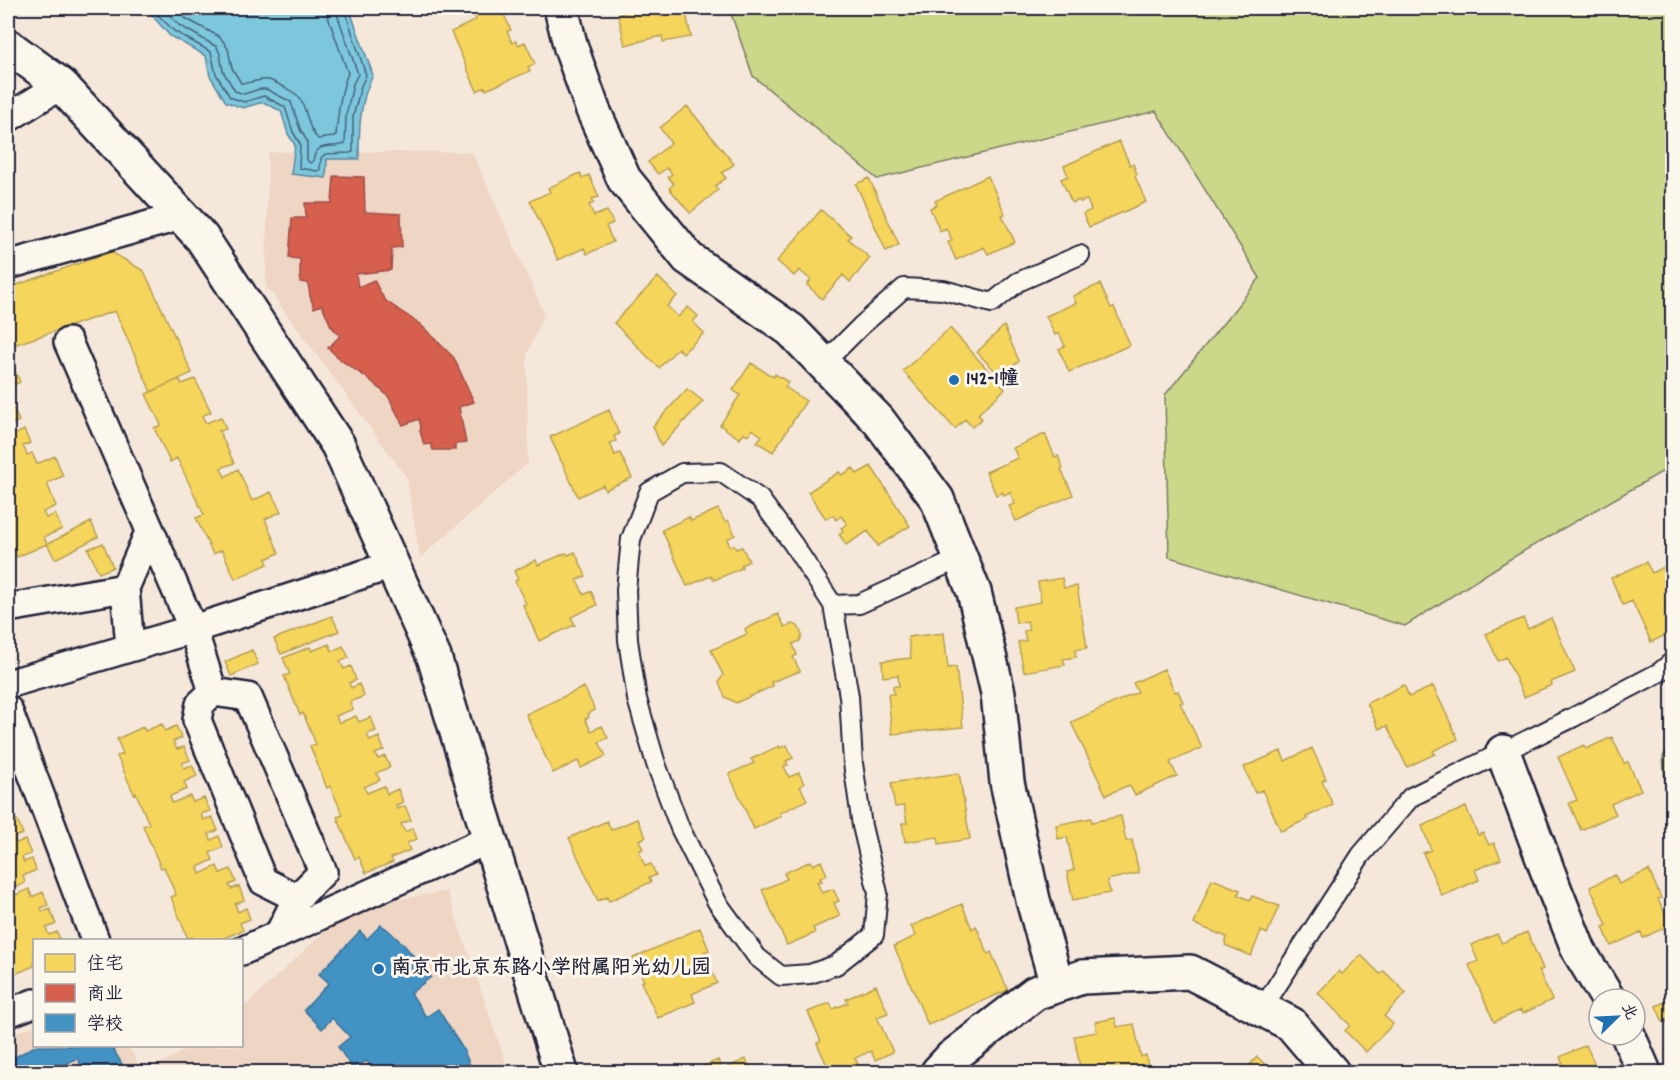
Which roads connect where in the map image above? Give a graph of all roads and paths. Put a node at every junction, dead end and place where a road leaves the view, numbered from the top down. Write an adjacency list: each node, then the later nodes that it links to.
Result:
1 (561, 8): 9 (street)
2 (8, 46): 3 (street)
3 (61, 85): 4 (street); 5 (street)
4 (8, 118)
5 (182, 216): 7 (street); 12 (street)
6 (1080, 255): 9 (lane)
7 (8, 265)
8 (68, 342): 10 (street)
9 (824, 363): 11 (street)
10 (150, 530): 13 (street); 16 (street)
11 (961, 558): 14 (lane); 28 (street)
12 (392, 565): 16 (street); 23 (street)
13 (125, 588): 15 (street); 17 (street)
14 (833, 605): 14 (lane)
15 (8, 608)
16 (194, 628): 17 (street); 20 (street)
17 (130, 647): 19 (street)
18 (1672, 662): 22 (lane)
19 (8, 684)
20 (213, 692): 24 (street); 24 (street)
21 (8, 710): 26 (street)
22 (1503, 752): 29 (street); 31 (lane)
23 (490, 839): 25 (street); 34 (street)
24 (297, 898): 25 (street)
25 (279, 934): 27 (street)
26 (95, 939)
27 (243, 951)
28 (1057, 985): 31 (street); 35 (street)
29 (1601, 987)
30 (33, 1003): 32 (street)
31 (1262, 1009): 36 (street)
32 (8, 1013)
33 (1633, 1047): 37 (street)
34 (561, 1072)
35 (938, 1072)
36 (1332, 1072)
37 (1644, 1072)

